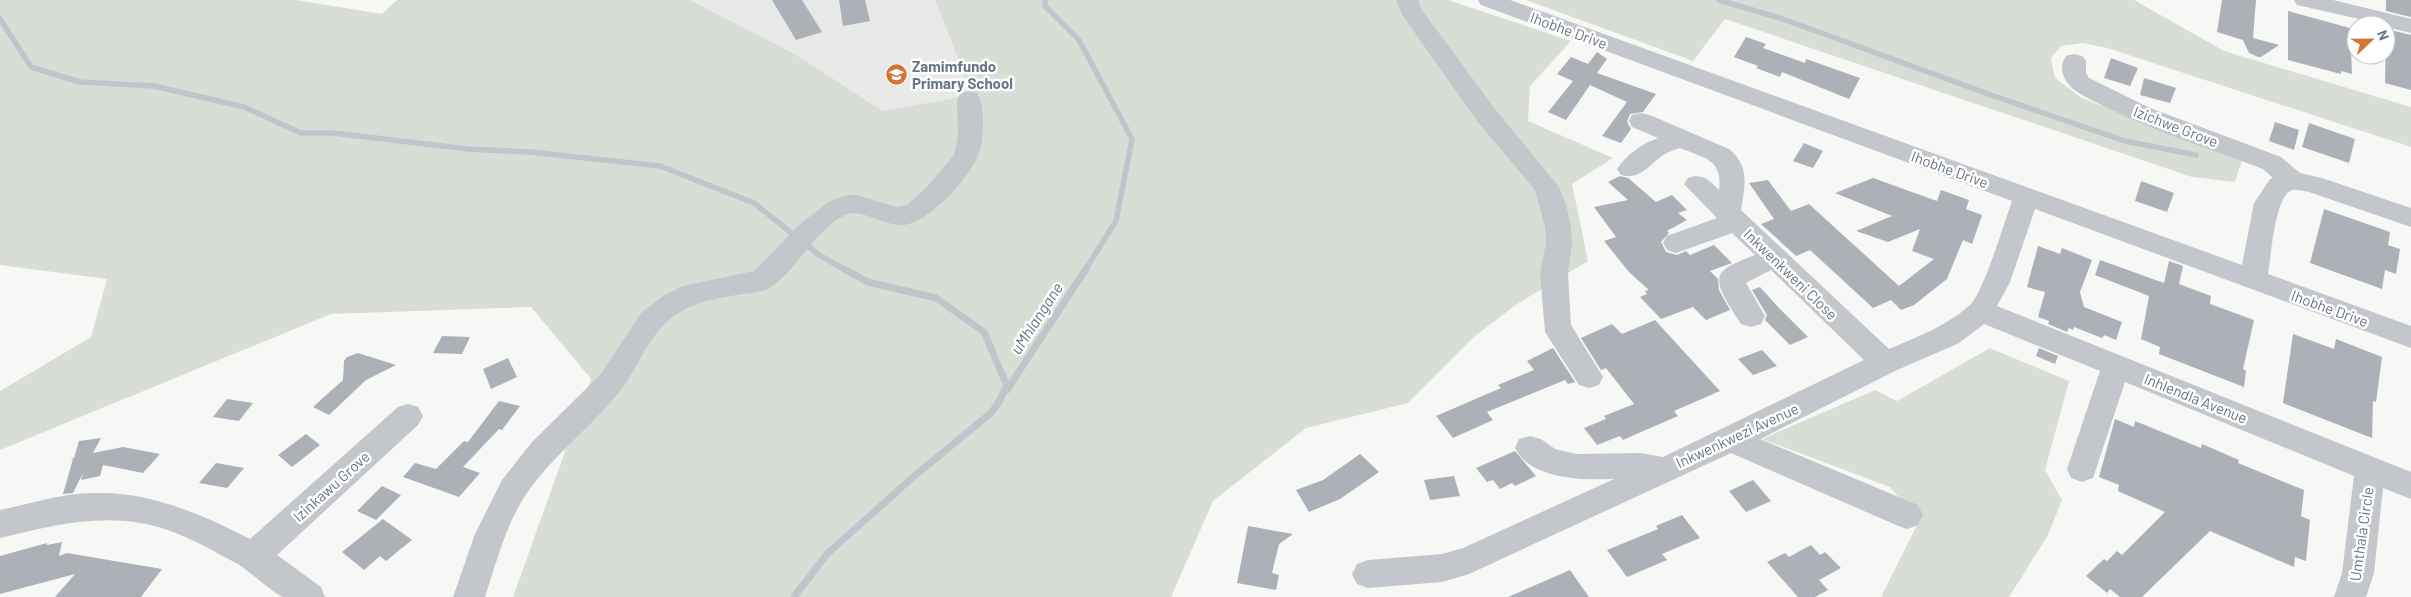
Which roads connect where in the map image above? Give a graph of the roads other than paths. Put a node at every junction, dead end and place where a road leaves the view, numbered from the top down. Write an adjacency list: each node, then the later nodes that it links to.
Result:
1 (1407, 0): 23 (street)
2 (1489, 0): 12 (street, Ihobhe Drive)
3 (2306, 0): 4 (street)
4 (2411, 26)
5 (2074, 61): 10 (street, Izichwe Grove)
6 (969, 99): 36 (street)
7 (1641, 121): 8 (street)
8 (1681, 138): 9 (street); 13 (street)
9 (1630, 169)
10 (2292, 180): 14 (street, Izichwe Grove); 17 (street)
11 (1697, 184): 13 (street, Inkwenkweni Close)
12 (2026, 197): 17 (street, Ihobhe Drive); 18 (street, Inkwenkwezi Avenue)
13 (1732, 217): 15 (street); 16 (street, Inkwenkweni Close)
14 (2411, 218)
15 (1676, 243)
16 (1774, 257): 19 (street); 21 (street, Inkwenkweni Close)
17 (2253, 280): 20 (street, Ihobhe Drive)
18 (1981, 311): 21 (street, Inkwenkwezi Avenue); 22 (street, Inhlendla Avenue)
19 (1751, 316)
20 (2411, 337)
21 (1885, 363): 25 (street, Inkwenkwezi Avenue)
22 (2116, 366): 28 (street); 29 (street, Inhlendla Avenue)
23 (1589, 377)
24 (408, 416): 33 (street, Izinkawu Grove)
25 (1731, 440): 27 (street, Inkwenkwezi Avenue); 31 (street)
26 (1530, 448): 27 (street)
27 (1663, 469): 34 (street, Inkwenkwezi Avenue)
28 (2082, 469)
29 (2370, 470): 30 (street, Inhlendla Avenue); 37 (street, Umthala Circle)
30 (2411, 486)
31 (1907, 515)
32 (0, 524): 33 (street)
33 (253, 556): 35 (street)
34 (1368, 574)
35 (309, 597)
36 (469, 597)
37 (2350, 597)

